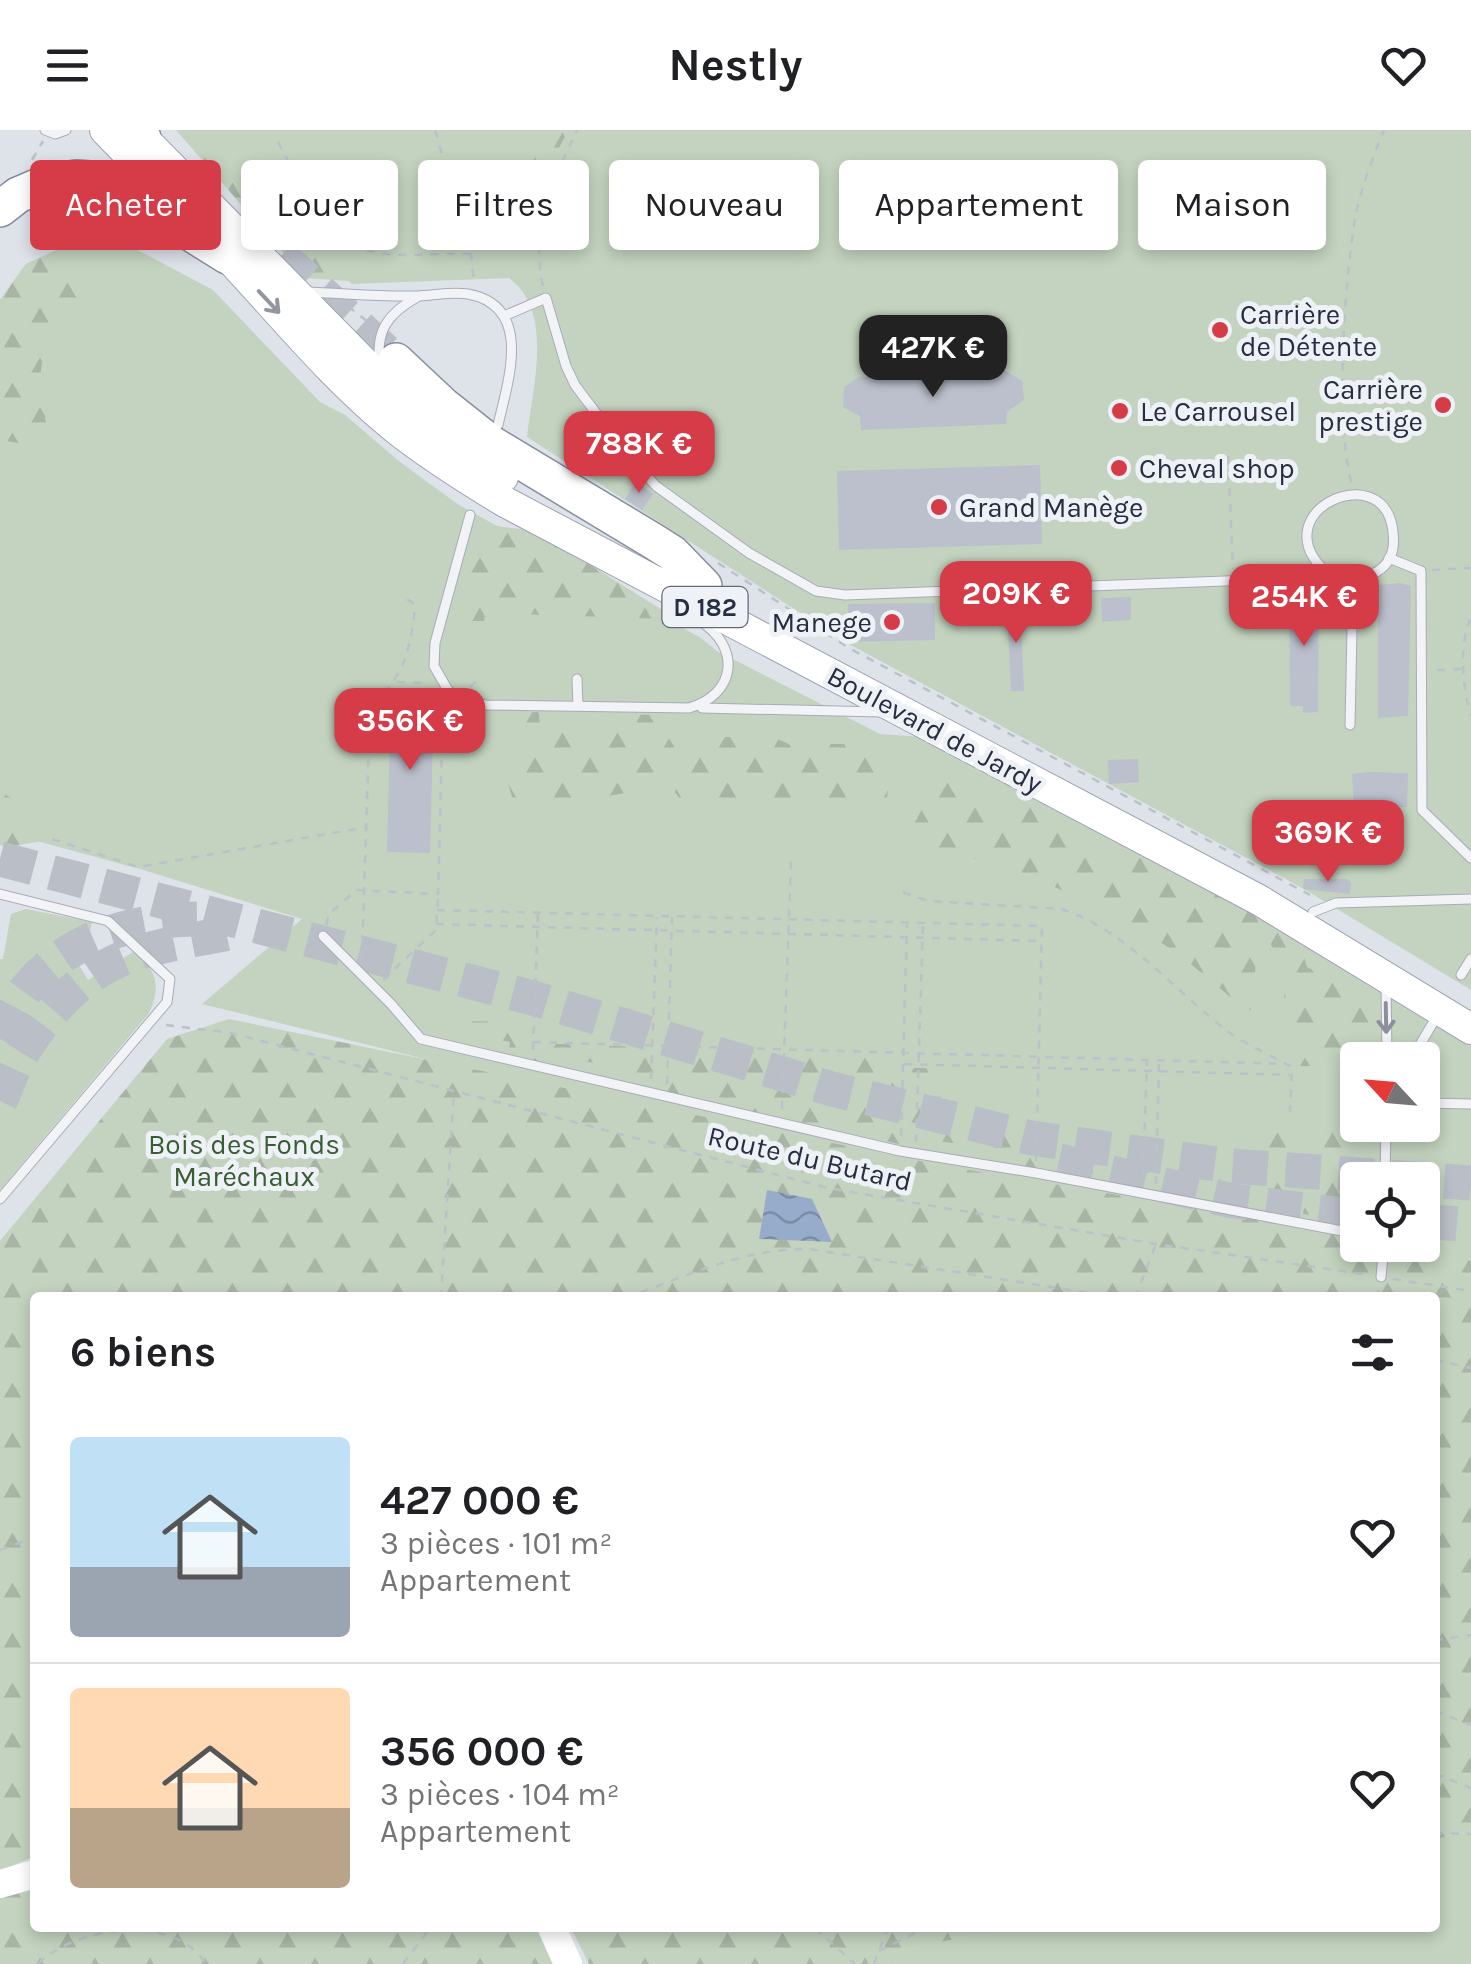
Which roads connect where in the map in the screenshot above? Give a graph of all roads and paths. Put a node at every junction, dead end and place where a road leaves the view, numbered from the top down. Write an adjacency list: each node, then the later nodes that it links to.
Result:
1 (66, 130): 6 (lane)
2 (105, 130): 12 (main road, Boulevard de Jardy / D 182)
3 (435, 130): 11 (path)
4 (577, 130): 16 (path)
5 (1384, 130): 22 (path)
6 (46, 131): 9 (path)
7 (139, 133): 13 (main road, Boulevard de Jardy / D 182)
8 (278, 142): 11 (path)
9 (26, 164)
10 (0, 209): 12 (highway)
11 (470, 254): 14 (path)
12 (227, 256): 24 (main road, Boulevard de Jardy / D 182, one-way to 24)
13 (292, 291): 15 (lane); 19 (main road, Boulevard de Jardy / D 182)
14 (472, 294): 15 (lane); 17 (lane)
15 (417, 296): 19 (lane)
16 (546, 298): 17 (lane); 29 (lane)
17 (504, 316): 20 (lane)
18 (396, 361): 32 (highway)
19 (405, 404): 32 (main road, Boulevard de Jardy / D 182)
20 (498, 425)
21 (1228, 456): 29 (path)
22 (1354, 493): 25 (lane); 28 (lane)
23 (470, 515): 39 (lane)
24 (570, 536): 32 (lane); 43 (main road, Boulevard de Jardy / D 182)
25 (1390, 558): 27 (lane); 30 (lane)
26 (1471, 568): 27 (path)
27 (1421, 571): 35 (lane)
28 (1332, 577): 29 (lane); 30 (lane)
29 (1234, 580)
30 (1354, 581): 45 (lane)
31 (402, 596): 38 (path)
32 (693, 604): 42 (lane); 57 (main road, Boulevard de Jardy / D 182)
33 (1471, 619): 34 (path)
34 (1465, 669): 35 (path); 44 (path)
35 (1421, 670): 48 (lane)
36 (481, 677): 40 (path)
37 (578, 679): 41 (lane)
38 (396, 682): 39 (path); 46 (path)
39 (444, 683): 40 (lane)
40 (459, 695): 41 (lane); 53 (path)
41 (578, 706): 42 (lane)
42 (689, 708): 43 (lane)
43 (905, 713): 74 (main road, Boulevard de Jardy / D 182)
44 (1471, 716)
45 (1350, 725)
46 (367, 827): 47 (path); 50 (path)
47 (52, 839)
48 (1471, 858)
49 (792, 861): 60 (path)
50 (365, 890): 53 (path); 68 (path); 75 (path)
51 (904, 892): 94 (path)
52 (0, 894): 78 (lane)
53 (438, 894): 55 (path)
54 (1471, 899): 57 (lane)
55 (438, 910): 56 (path); 63 (path)
56 (538, 912): 58 (path); 64 (path)
57 (1313, 912): 77 (main road, Boulevard de Jardy / D 182)
58 (656, 916): 59 (path); 65 (path)
59 (672, 916): 60 (path); 66 (path)
60 (790, 919): 61 (path); 67 (path)
61 (908, 922): 62 (path); 69 (path)
62 (923, 923): 70 (path); 71 (path)
63 (436, 924): 64 (path); 76 (path)
64 (538, 927): 65 (path); 81 (path)
65 (656, 931): 66 (path); 84 (path)
66 (672, 931): 67 (path); 85 (path)
67 (789, 934): 69 (path); 86 (path)
68 (322, 936): 75 (lane)
69 (907, 938): 70 (path); 87 (path)
70 (922, 938): 71 (path); 88 (path)
71 (1041, 942): 89 (path)
72 (1471, 959): 73 (lane)
73 (1461, 974)
74 (1386, 975): 80 (main road, Boulevard de Jardy / D 182); 82 (lane, one-way to 82)
75 (362, 976): 76 (lane)
76 (374, 988): 95 (lane)
77 (1471, 1008)
78 (149, 1022): 100 (path, Route du Butard); 112 (lane)
79 (1434, 1022): 83 (lane)
80 (1471, 1028)
81 (533, 1042): 84 (path); 95 (path)
82 (1387, 1042)
83 (1422, 1042)
84 (652, 1045): 85 (path); 101 (path)
85 (668, 1046): 86 (path); 102 (path)
86 (786, 1049): 87 (path); 106 (path)
87 (904, 1052): 88 (path); 92 (path)
88 (920, 1053): 89 (path); 93 (path)
89 (1039, 1056): 90 (path); 96 (path)
90 (1148, 1060): 91 (path); 97 (path)
91 (1160, 1060): 94 (path); 98 (path)
92 (904, 1064): 93 (path); 107 (path)
93 (919, 1064): 96 (path); 108 (path)
94 (1287, 1064): 99 (path)
95 (532, 1066): 101 (lane)
96 (1038, 1068): 97 (path); 109 (path)
97 (1147, 1071): 98 (path); 110 (path)
98 (1159, 1072): 99 (path); 111 (path)
99 (1292, 1075): 105 (path)
100 (454, 1090): 114 (path, Route du Butard); 117 (path)
101 (650, 1094): 102 (lane)
102 (667, 1098): 106 (lane)
103 (1440, 1103): 104 (lane)
104 (1471, 1104)
105 (1290, 1112)
106 (781, 1126): 107 (lane)
107 (900, 1151): 108 (lane)
108 (916, 1154): 109 (lane)
109 (1036, 1173): 110 (lane)
110 (1143, 1193): 111 (lane)
111 (1156, 1195): 113 (lane)
112 (0, 1199)
113 (1340, 1231)
114 (1156, 1244): 116 (path, Route du Butard); 120 (path)
115 (1382, 1262): 116 (lane)
116 (1381, 1277): 121 (path, Route du Butard)
117 (442, 1292)
118 (642, 1292): 119 (path)
119 (1082, 1292)
120 (1137, 1292)
121 (1471, 1292)
122 (1440, 1361): 123 (path)
123 (1471, 1368)
124 (30, 1539): 125 (path)
125 (0, 1550)
126 (1471, 1635): 127 (path)
127 (1440, 1639)
128 (1440, 1713): 129 (path)
129 (1471, 1725)
130 (1440, 1776): 131 (path)
131 (1471, 1788)
132 (1440, 1833): 133 (path)
133 (1471, 1834)
134 (30, 1875): 135 (street)
135 (0, 1884)
136 (126, 1932): 144 (path)
137 (156, 1932): 145 (path)
138 (427, 1932): 146 (path)
139 (554, 1932): 147 (street)
140 (819, 1932): 148 (path)
141 (886, 1932): 143 (path)
142 (918, 1932): 143 (path)
143 (879, 1951): 149 (path)
144 (38, 1964)
145 (206, 1964)
146 (403, 1964)
147 (568, 1964)
148 (855, 1964)
149 (874, 1964)

